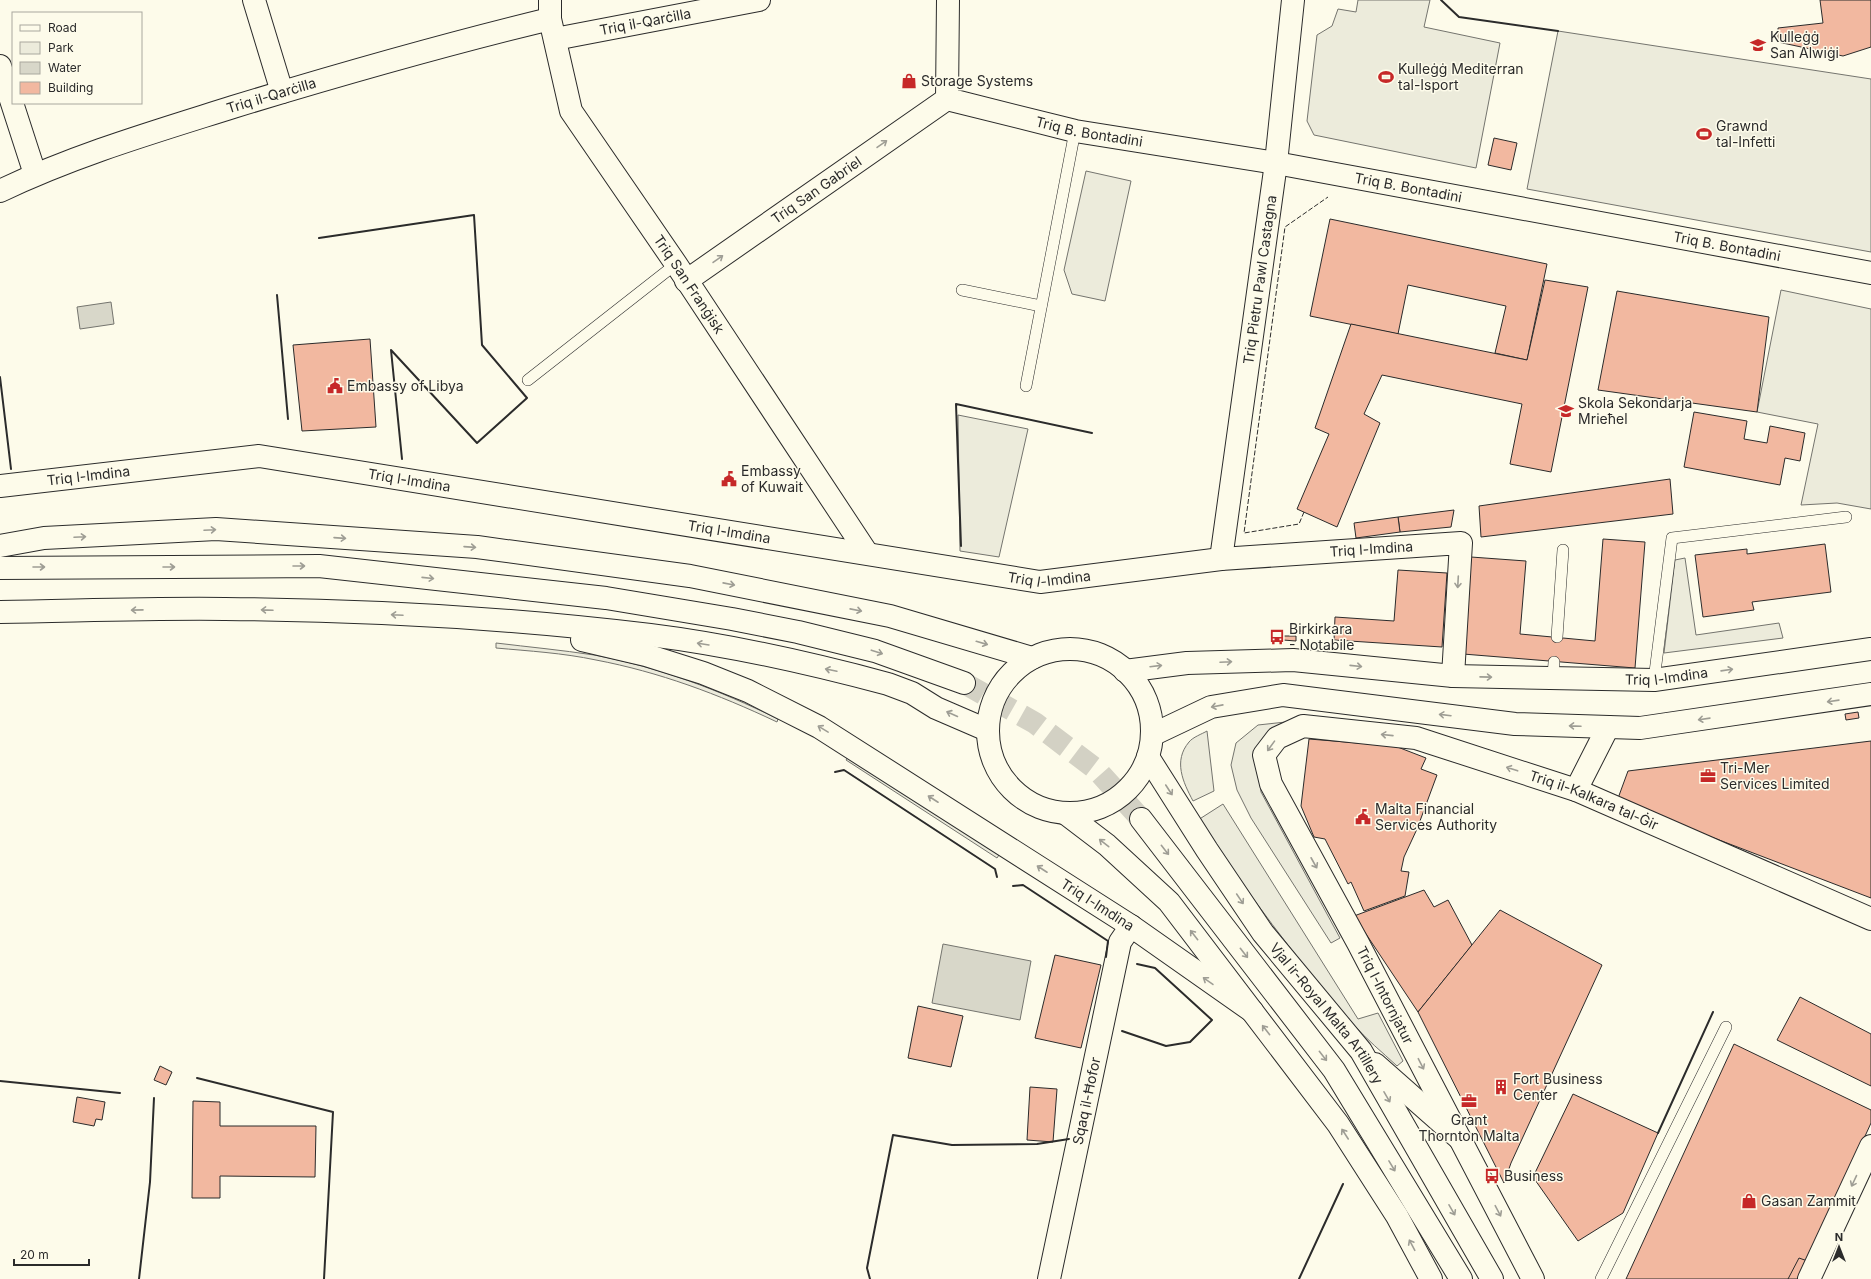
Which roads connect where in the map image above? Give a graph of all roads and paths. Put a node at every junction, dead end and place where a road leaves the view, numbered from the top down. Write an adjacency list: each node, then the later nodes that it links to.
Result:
1 (254, 0): 7 (main road)
2 (759, 0): 5 (main road, Triq il-Qarċilla)
3 (948, 0): 8 (main road)
4 (1293, 0): 12 (main road, Triq Pietru Pawl Castagna)
5 (552, 20): 7 (main road, Triq il-Qarċilla); 15 (main road, Triq San Franġisk)
6 (0, 66): 9 (main road)
7 (282, 92): 13 (main road, Triq il-Qarċilla)
8 (947, 100): 11 (main road, Triq B. Bontadini); 15 (main road, Triq San Gabriel, one-way to 8)
9 (12, 103)
10 (12, 104): 13 (main road)
11 (1075, 131): 12 (main road, Triq B. Bontadini); 18 (lane)
12 (1276, 163): 16 (main road, Triq B. Bontadini); 26 (main road, Triq Pietru Pawl Castagna)
13 (35, 174): 14 (main road, Triq il-Qarċilla)
14 (0, 191)
15 (681, 272): 19 (lane); 25 (main road, Triq San Franġisk)
16 (1871, 273)
17 (962, 290): 18 (lane)
18 (1041, 306): 20 (lane)
19 (528, 380)
20 (1026, 386)
21 (0, 486): 25 (main road, Triq l-Imdina)
22 (1846, 517): 35 (lane)
23 (0, 546): 32 (main road, one-way to 32)
24 (1563, 550): 30 (lane)
25 (867, 553): 26 (main road, Triq l-Imdina)
26 (1221, 559): 34 (main road, Triq l-Imdina, one-way to 34)
27 (0, 568): 36 (main road, one-way to 36)
28 (0, 612): 29 (main road, Triq l-Imdina, one-way to 28)
29 (501, 622): 40 (main road, Triq l-Imdina, one-way to 29); 47 (main road, Triq l-Imdina, one-way to 29)
30 (1556, 637)
31 (1871, 650): 35 (main road, Triq l-Imdina, one-way to 31)
32 (1040, 655): 33 (main road); 40 (main road)
33 (1125, 671): 34 (main road, Triq l-Imdina, one-way to 34); 41 (main road)
34 (1453, 676): 35 (main road, Triq l-Imdina, one-way to 35)
35 (1654, 680)
36 (964, 683)
37 (1871, 694): 39 (main road, one-way to 39)
38 (1303, 726): 43 (main road, Triq il-Kalkara tal-Ġir, one-way to 38); 51 (main road, Triq l-Intornjatur, one-way to 51)
39 (1608, 727): 41 (main road, one-way to 41); 43 (main road)
40 (987, 730): 44 (main road)
41 (1152, 735): 42 (main road)
42 (1148, 757): 44 (main road); 50 (main road, Vjal ir-Royal Malta Artillery, one-way to 50)
43 (1576, 790): 46 (main road, Triq il-Kalkara tal-Ġir)
44 (1065, 813): 48 (main road, one-way to 44)
45 (1140, 819): 55 (main road, Vjal ir-Royal Malta Artillery, one-way to 55)
46 (1871, 919)
47 (1131, 926): 48 (main road, Triq l-Imdina, one-way to 47); 53 (main road, Sqaq il-Ħofor)
48 (1252, 1011): 54 (main road, one-way to 48)
49 (1726, 1027): 58 (lane)
50 (1361, 1051): 51 (main road); 56 (main road, Vjal ir-Royal Malta Artillery, one-way to 56)
51 (1460, 1139): 57 (main road, Triq l-Intornjatur, one-way to 57)
52 (1871, 1146): 59 (main road, one-way to 59)
53 (1049, 1279)
54 (1431, 1279)
55 (1461, 1279)
56 (1492, 1279)
57 (1533, 1279)
58 (1600, 1279)
59 (1809, 1279)

